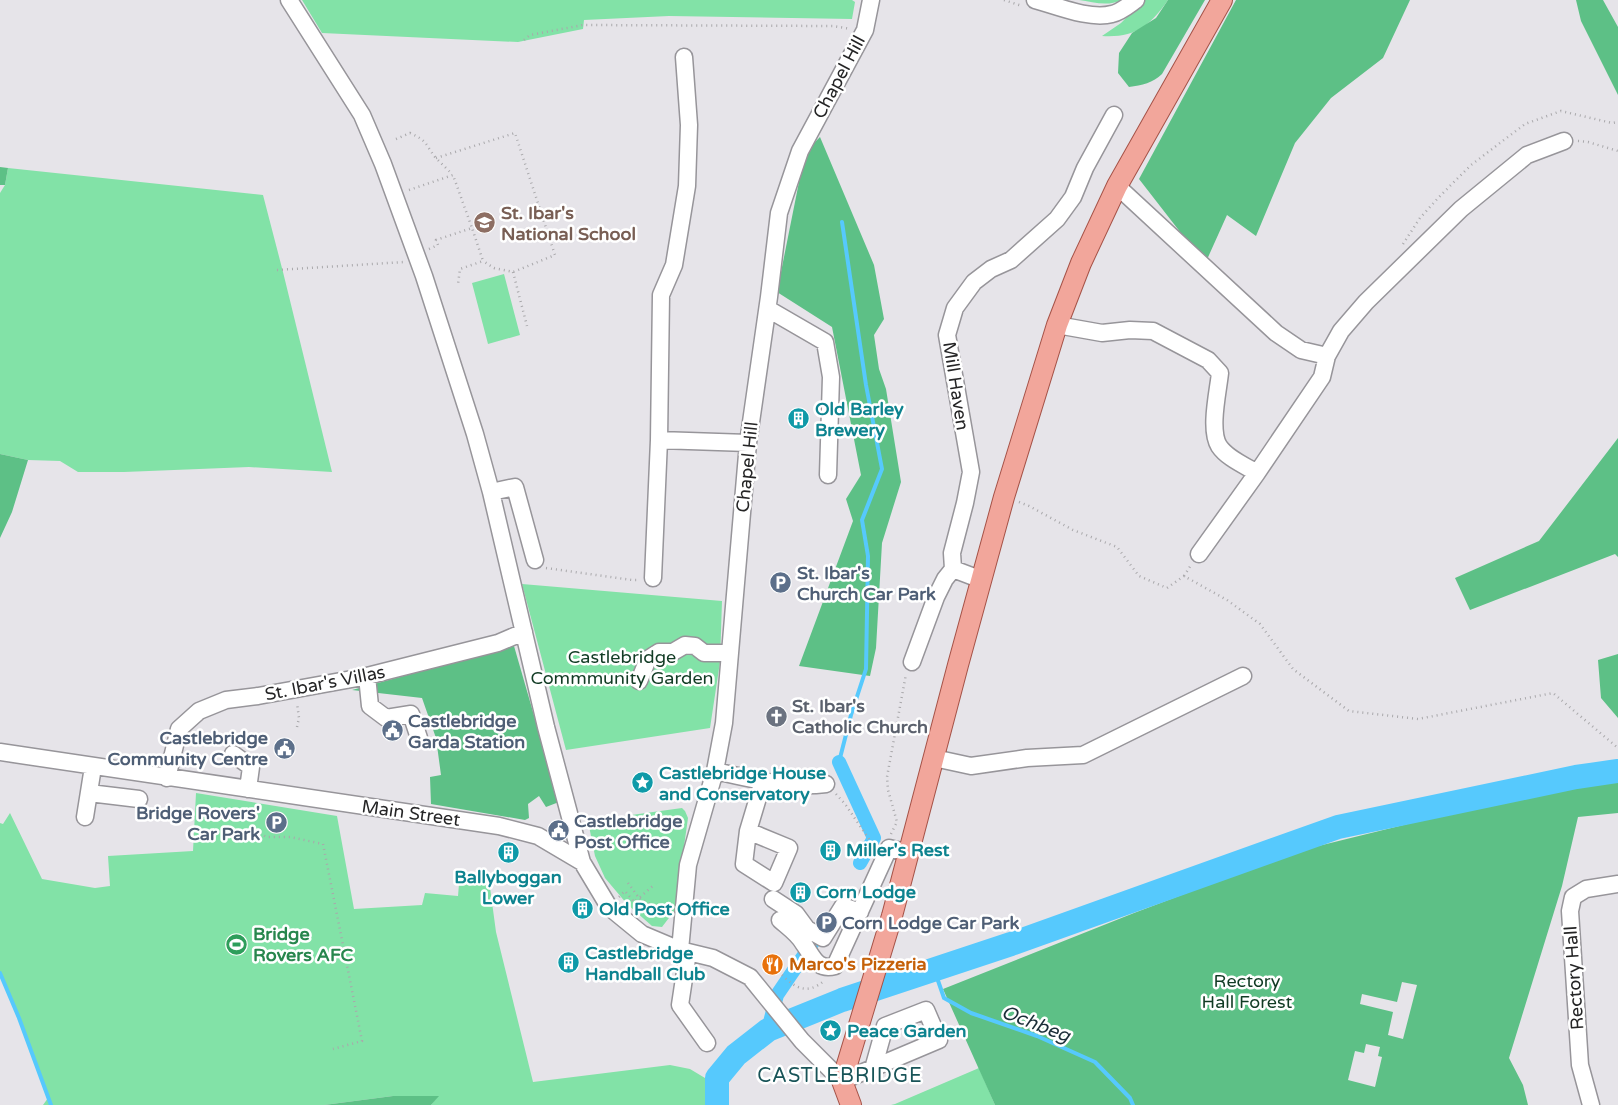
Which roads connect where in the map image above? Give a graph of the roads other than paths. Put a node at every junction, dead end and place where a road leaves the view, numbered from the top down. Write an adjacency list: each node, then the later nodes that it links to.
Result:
1 (290, 0): 17 (street)
2 (1035, 0): 3 (street)
3 (1136, 0)
4 (1222, 0): 9 (main road)
5 (869, 1): 10 (street, Chapel Hill)
6 (684, 57): 13 (street)
7 (1114, 115): 20 (street, Mill Haven)
8 (1564, 141): 12 (street)
9 (1117, 186): 11 (main road); 12 (street)
10 (768, 309): 14 (street, Chapel Hill); 16 (street)
11 (1058, 325): 15 (street); 22 (main road)
12 (1327, 356): 15 (street)
13 (659, 440): 14 (street); 21 (street)
14 (748, 443): 24 (street, Chapel Hill)
15 (1257, 472): 18 (street)
16 (828, 475)
17 (491, 492): 19 (street); 23 (street)
18 (1200, 554)
19 (534, 560)
20 (953, 569): 22 (street); 25 (street, Mill Haven)
21 (653, 578)
22 (982, 580): 32 (main road)
23 (524, 632): 26 (street, St. Ibar's Villas); 44 (street)
24 (730, 653): 28 (street); 34 (street, Chapel Hill)
25 (912, 662)
26 (367, 676): 29 (street); 35 (street, St. Ibar's Villas)
27 (1243, 676): 32 (street)
28 (639, 681)
29 (419, 738)
30 (0, 752): 33 (street, Main Street)
31 (233, 754): 38 (street)
32 (934, 758): 43 (main road)
33 (93, 766): 35 (street, Main Street); 39 (street)
34 (715, 771): 36 (street); 49 (street, Chapel Hill)
35 (167, 778): 38 (street, Main Street)
36 (764, 781): 37 (street); 42 (street)
37 (826, 784)
38 (248, 789): 44 (street, Main Street)
39 (88, 794): 40 (street); 41 (street)
40 (139, 799)
41 (85, 817)
42 (748, 831)
43 (909, 852): 47 (street); 52 (main road)
44 (582, 862): 49 (street, Main Street)
45 (1618, 884): 54 (street, Rectory Hall)
46 (773, 899): 47 (street)
47 (860, 912): 48 (street)
48 (780, 920)
49 (684, 951): 50 (street, Chapel Hill); 52 (street, Main Street)
50 (707, 1043)
51 (873, 1068): 52 (street)
52 (842, 1082): 53 (main road)
53 (851, 1105)
54 (1591, 1105)

